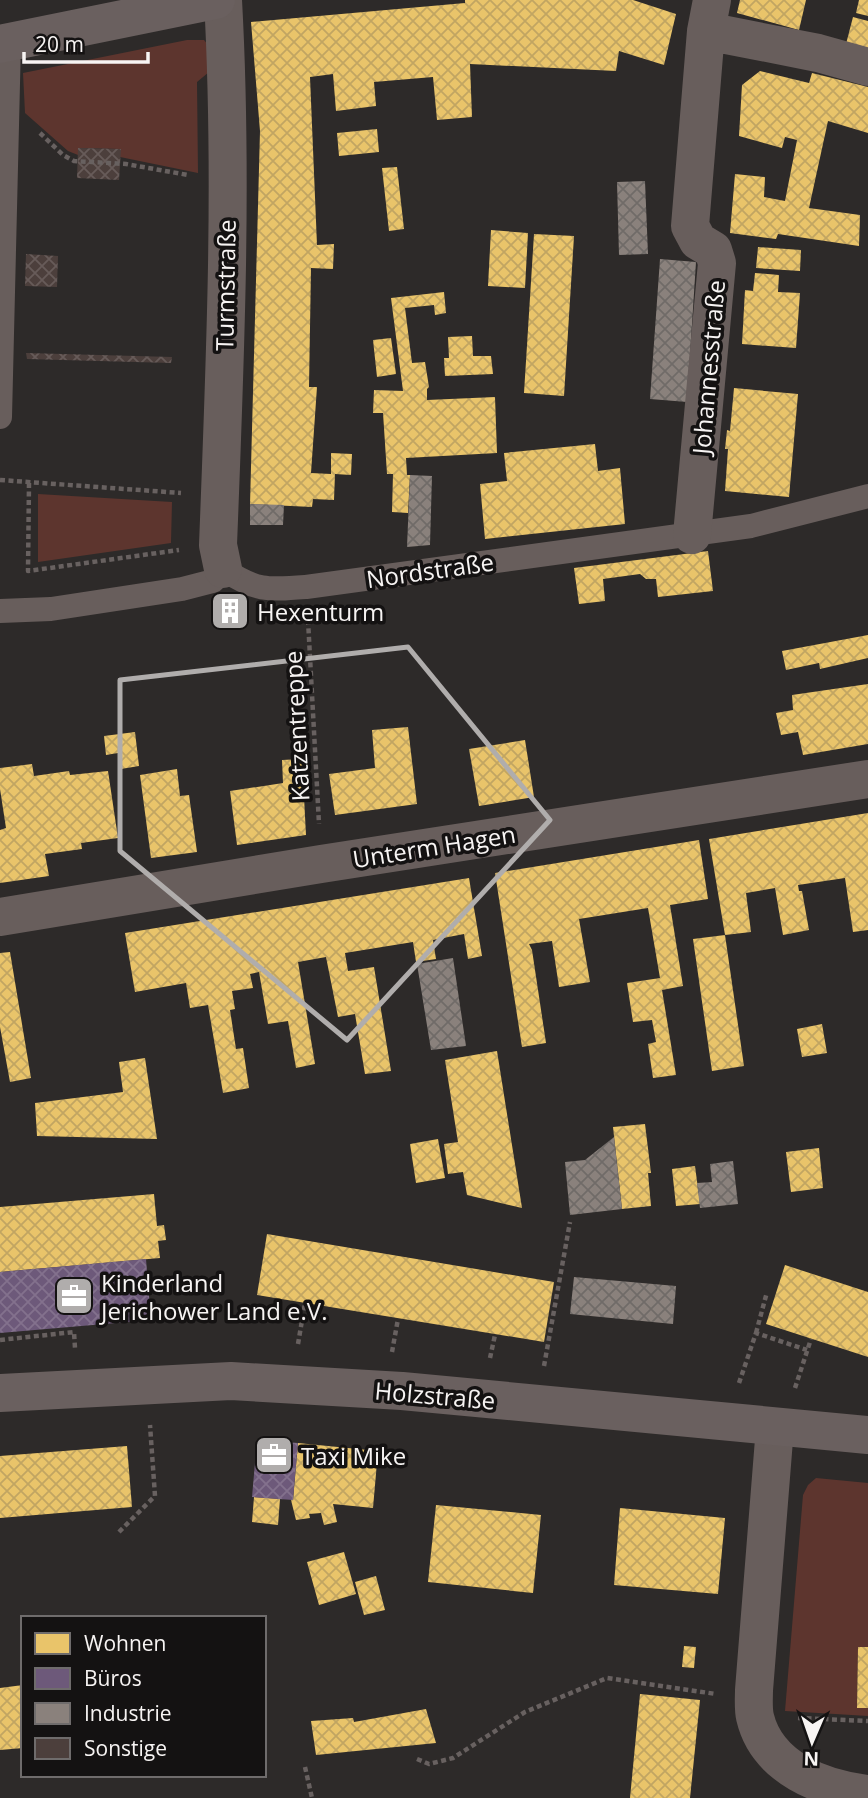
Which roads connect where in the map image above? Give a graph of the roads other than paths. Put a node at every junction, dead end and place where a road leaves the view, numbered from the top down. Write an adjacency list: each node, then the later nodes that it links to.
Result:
1 (216, 0): 4 (street)
2 (223, 0): 9 (street, Turmstraße)
3 (709, 15): 5 (street); 8 (street, Johannesstraße)
4 (5, 43): 6 (lane)
5 (868, 67)
6 (0, 417)
7 (868, 496): 8 (lane, Nordstraße)
8 (692, 535): 9 (lane, Nordstraße)
9 (223, 569): 10 (lane)
10 (0, 611)
11 (868, 779): 12 (street, Unterm Hagen)
12 (0, 917)
13 (0, 1393): 14 (street, Holzstraße)
14 (775, 1427): 15 (street, Holzstraße); 16 (street)
15 (868, 1436)
16 (868, 1794)

